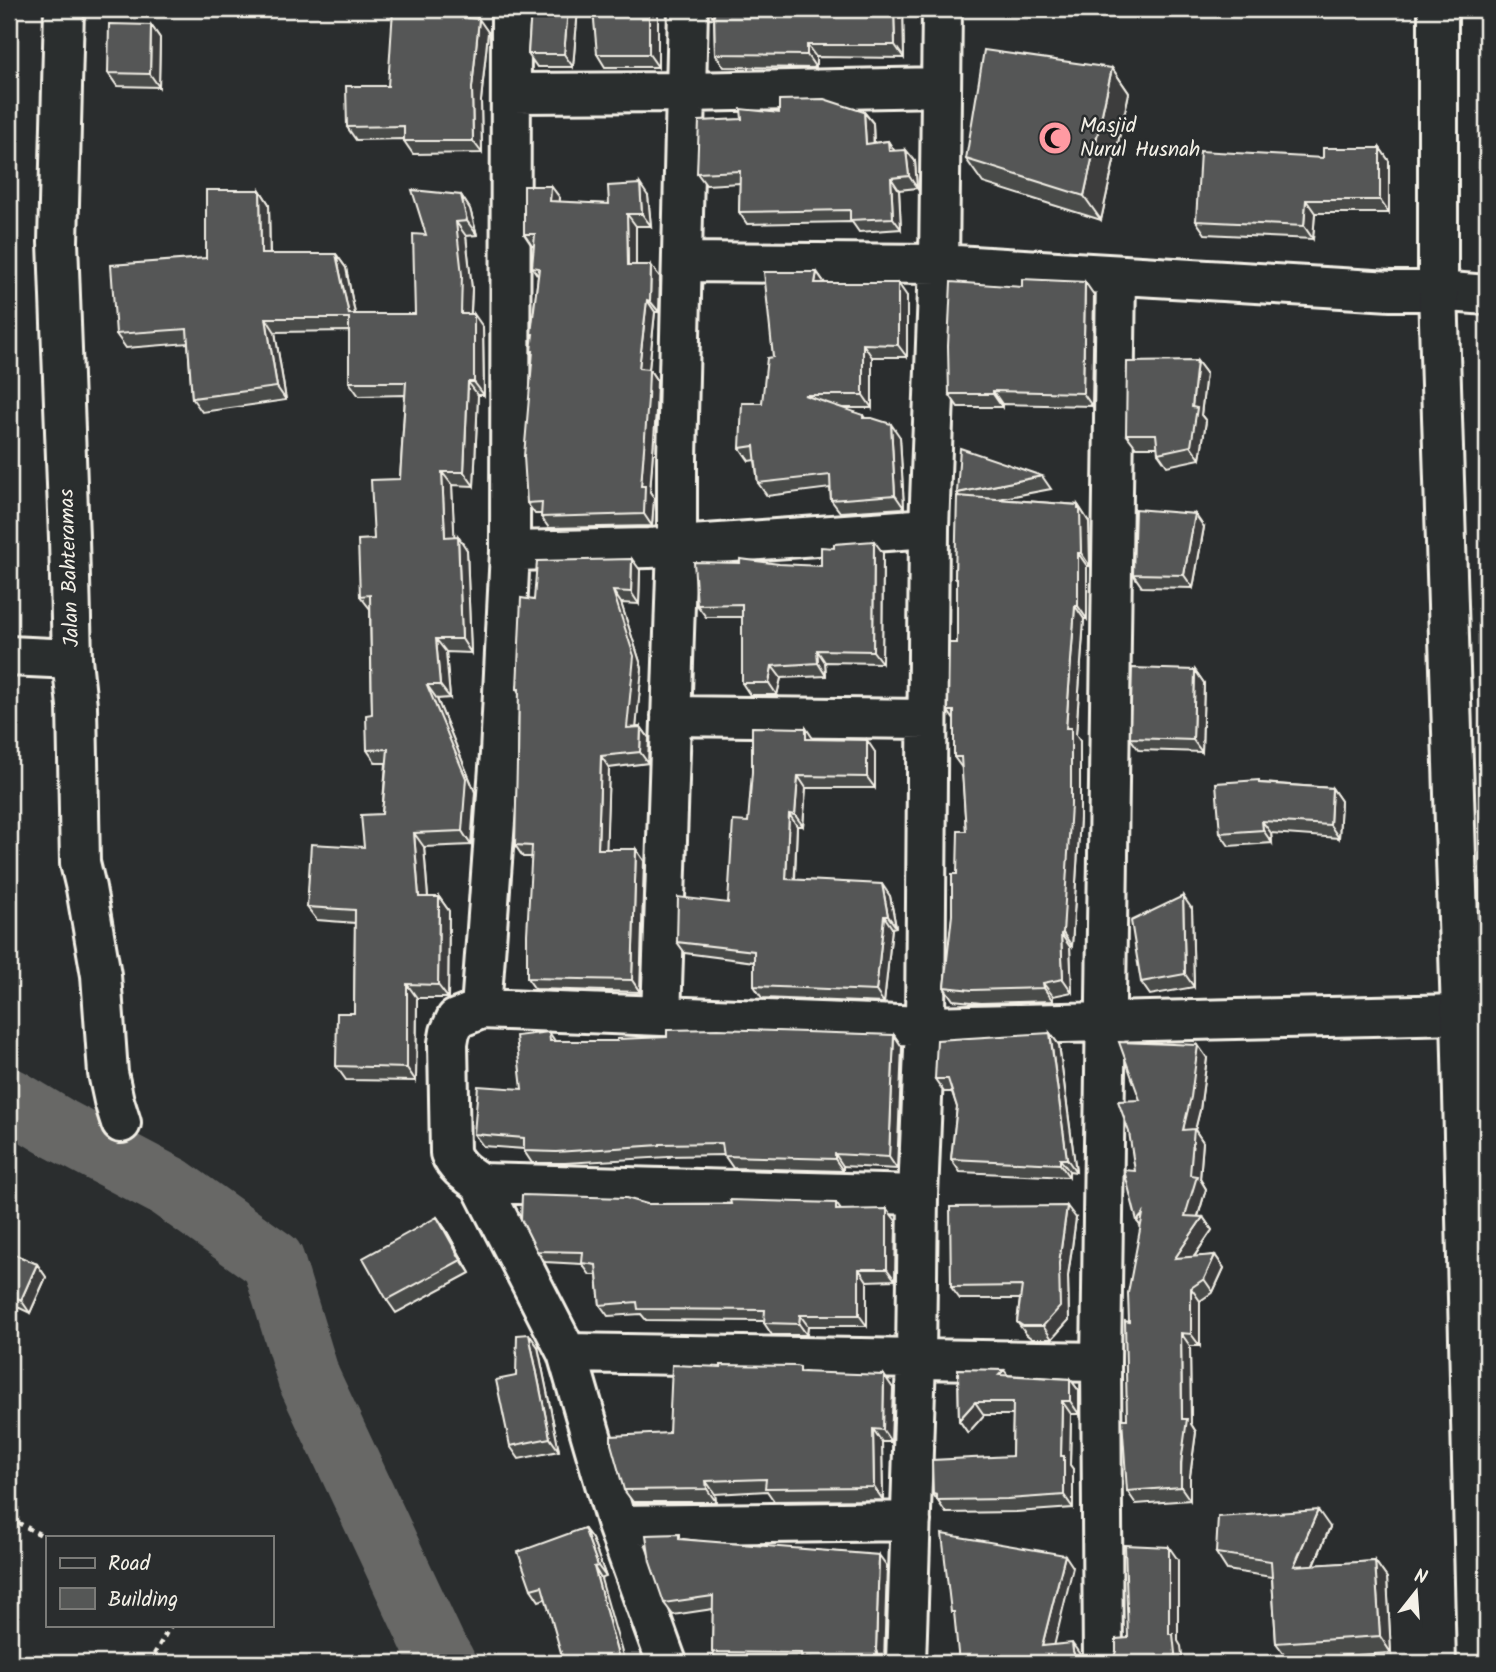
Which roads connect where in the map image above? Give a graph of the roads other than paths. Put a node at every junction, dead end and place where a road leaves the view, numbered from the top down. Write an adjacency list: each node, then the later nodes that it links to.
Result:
1 (64, 9): 18 (main road, Jalan Bahteramas)
2 (512, 9): 8 (main road)
3 (688, 9): 7 (main road)
4 (942, 9): 6 (main road)
5 (1438, 9): 12 (main road)
6 (940, 87): 7 (main road); 10 (main road)
7 (686, 92): 8 (main road); 9 (main road)
8 (510, 93): 16 (main road)
9 (682, 262): 10 (main road); 15 (main road)
10 (939, 264): 11 (main road); 14 (main road)
11 (1116, 275): 12 (main road); 24 (main road)
12 (1438, 291): 13 (main road); 22 (main road)
13 (1487, 295)
14 (929, 528): 15 (main road); 20 (main road)
15 (677, 545): 16 (main road); 19 (main road)
16 (510, 551): 21 (main road)
17 (9, 656): 18 (main road)
18 (72, 659): 26 (main road, Jalan Bahteramas)
19 (671, 716): 20 (main road); 23 (main road)
20 (927, 719): 25 (main road)
21 (481, 1009): 23 (main road); 27 (main road)
22 (1461, 1014): 24 (main road); 37 (main road)
23 (661, 1016): 25 (main road)
24 (1106, 1023): 25 (main road); 31 (main road)
25 (925, 1026): 28 (main road)
26 (121, 1123)
27 (480, 1183): 28 (main road); 29 (main road)
28 (918, 1195): 30 (main road)
29 (567, 1353): 30 (main road); 33 (main road)
30 (916, 1359): 31 (main road); 32 (main road)
31 (1101, 1362): 36 (main road)
32 (911, 1521): 33 (main road); 35 (main road)
33 (617, 1525): 34 (main road)
34 (667, 1663)
35 (906, 1663)
36 (1103, 1663)
37 (1477, 1663)

